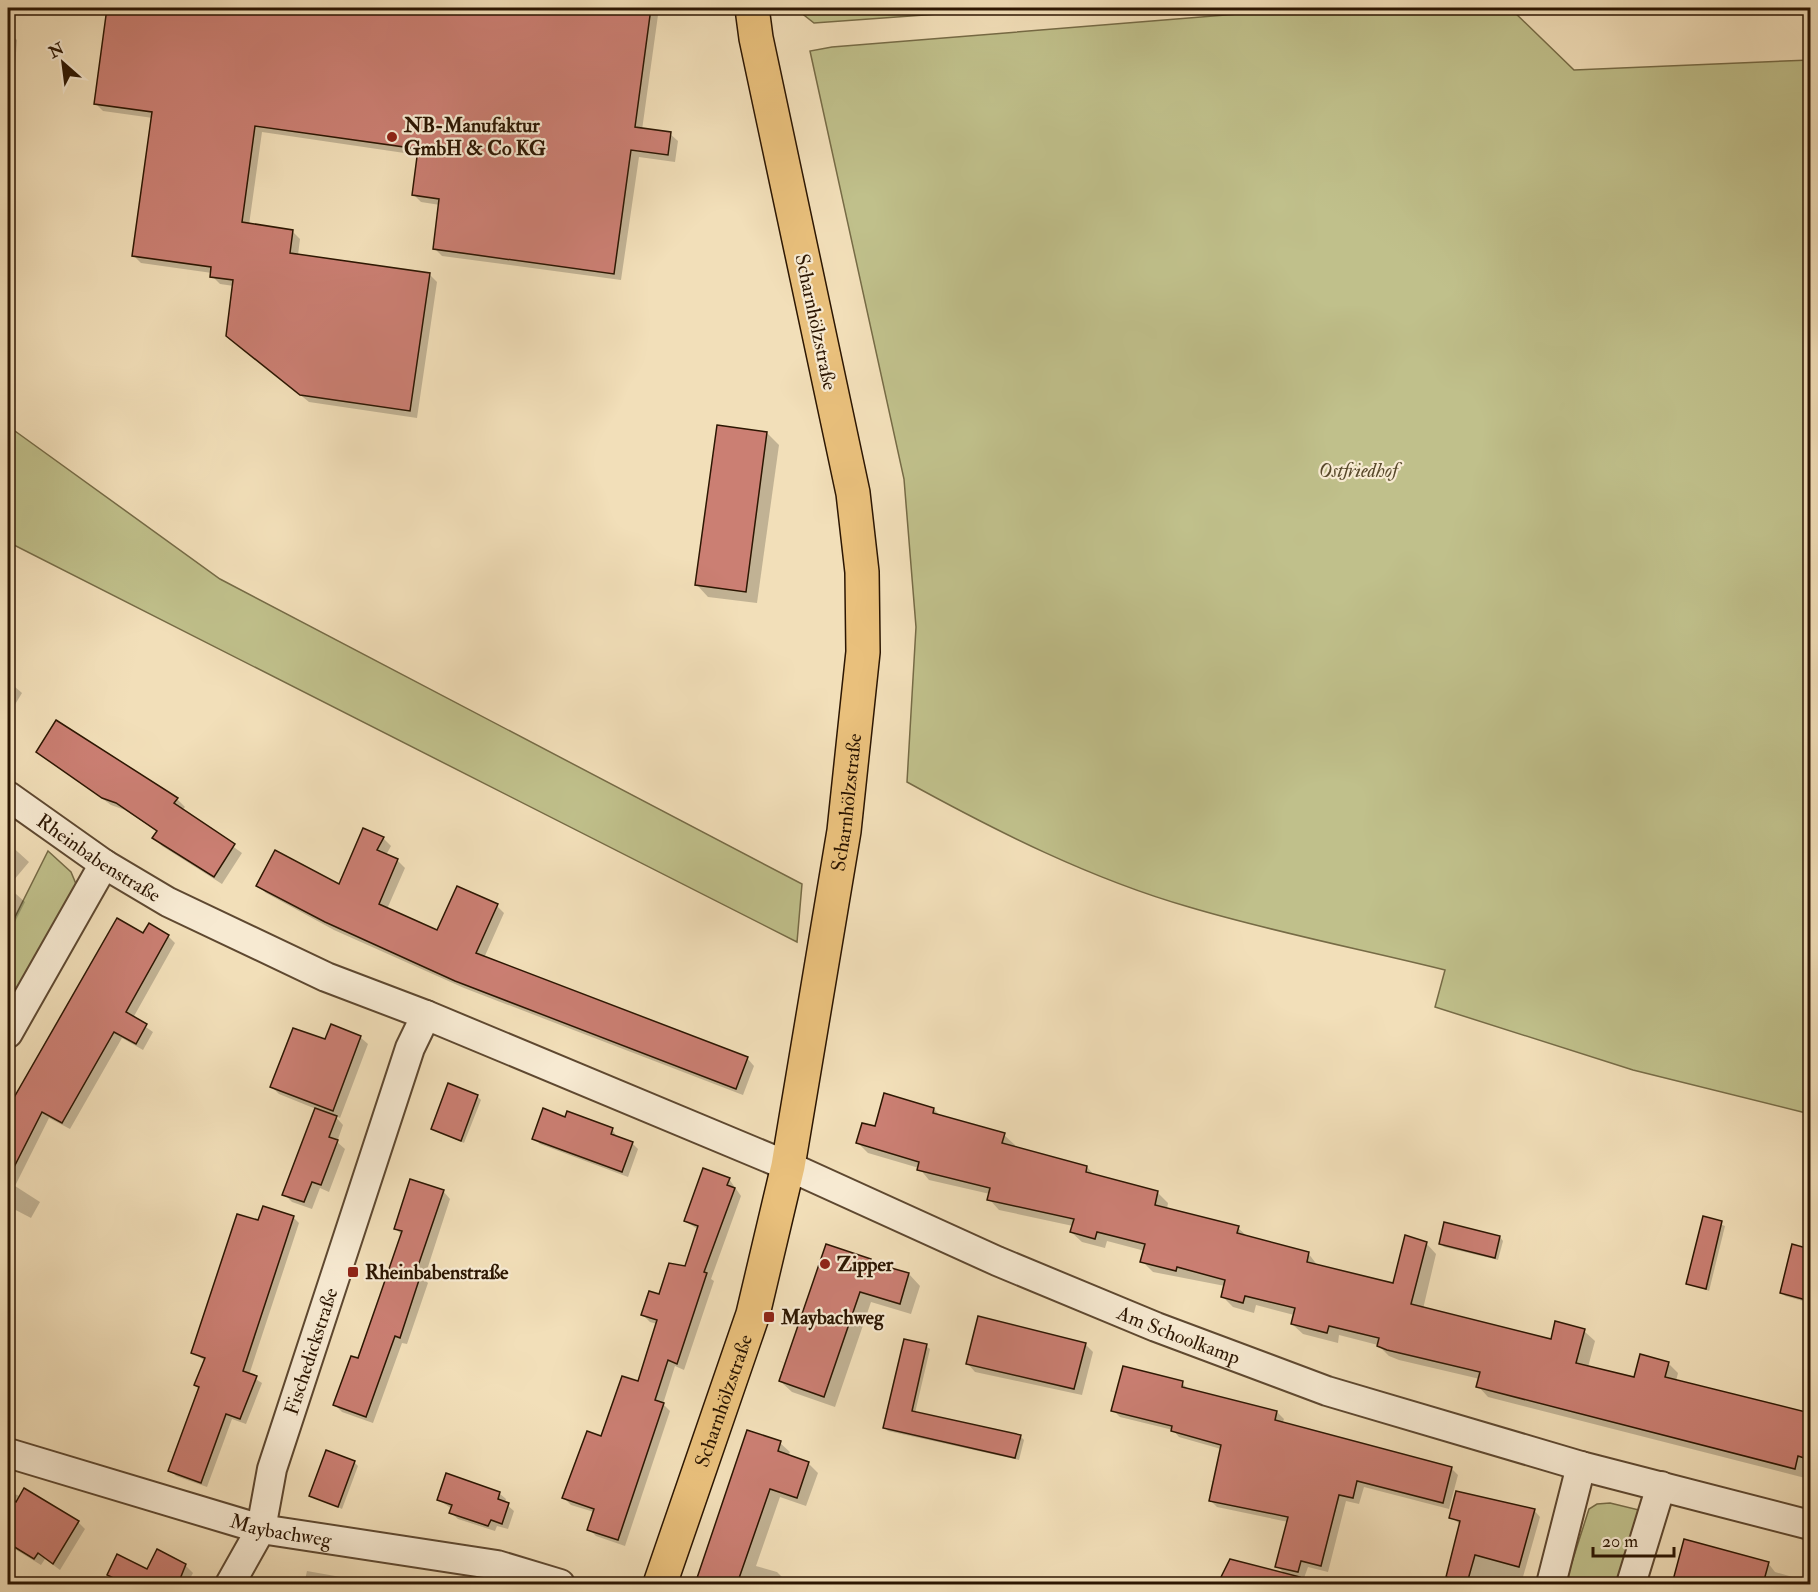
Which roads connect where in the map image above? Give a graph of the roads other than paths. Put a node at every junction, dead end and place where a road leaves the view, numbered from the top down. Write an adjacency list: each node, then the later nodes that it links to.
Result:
1 (752, 8): 6 (main road, Scharnhölzstraße)
2 (8, 796): 3 (street, Rheinbabenstraße)
3 (105, 864): 4 (street, Rheinbabenstraße); 5 (street)
4 (426, 1015): 6 (street, Rheinbabenstraße); 11 (street, Fischedickstraße)
5 (8, 1033)
6 (788, 1166): 8 (street, Am Schoolkamp); 14 (main road, Scharnhölzstraße)
7 (8, 1453): 11 (street, Maybachweg)
8 (1581, 1466): 9 (street, Am Schoolkamp); 15 (street)
9 (1660, 1486): 10 (street, Am Schoolkamp); 16 (street)
10 (1810, 1525)
11 (261, 1529): 12 (street, Fischedickstraße); 13 (street, Maybachweg)
12 (230, 1584)
13 (560, 1584)
14 (660, 1584)
15 (1551, 1584)
16 (1631, 1584)

